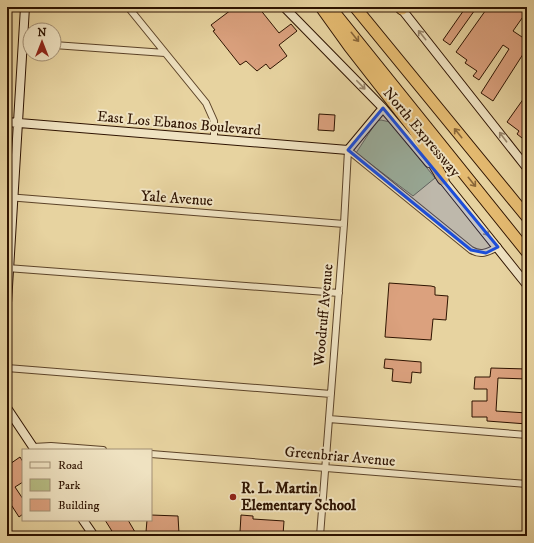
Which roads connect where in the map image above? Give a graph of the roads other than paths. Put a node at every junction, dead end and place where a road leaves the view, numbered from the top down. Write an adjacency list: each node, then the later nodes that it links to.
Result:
1 (25, 7): 8 (street)
2 (128, 7): 10 (street)
3 (284, 7): 12 (street, North Expressway, one-way to 12)
4 (321, 7): 18 (highway)
5 (330, 7): 23 (highway, North Expressway, one-way to 23)
6 (356, 7): 20 (highway, North Expressway, one-way to 6)
7 (400, 8): 17 (street, one-way to 7)
8 (25, 22)
9 (62, 46): 10 (street)
10 (165, 53): 15 (street)
11 (24, 62): 14 (street)
12 (384, 108): 16 (street); 18 (street, North Expressway)
13 (7, 122): 14 (street, East Los Ebanos Boulevard)
14 (18, 123): 15 (street, East Los Ebanos Boulevard); 19 (street)
15 (214, 140): 16 (street, East Los Ebanos Boulevard)
16 (348, 150): 21 (street, Woodruff Avenue); 22 (street)
17 (527, 168)
18 (443, 179): 22 (street, North Expressway, one-way to 22)
19 (10, 197): 21 (street, Yale Avenue); 24 (street)
20 (527, 217)
21 (344, 224): 26 (street, Woodruff Avenue)
22 (498, 247): 25 (street, North Expressway)
23 (527, 252)
24 (8, 268): 26 (street); 27 (street)
25 (527, 285)
26 (339, 293): 29 (street, Woodruff Avenue)
27 (7, 304)
28 (7, 368): 29 (street)
29 (331, 394): 31 (street, Woodruff Avenue)
30 (7, 408): 33 (street)
31 (329, 420): 32 (street); 36 (street, Woodruff Avenue)
32 (527, 435)
33 (34, 448): 34 (street)
34 (90, 449)
35 (152, 454): 36 (street, Greenbriar Avenue)
36 (325, 467): 37 (street, Greenbriar Avenue); 40 (street, Woodruff Avenue)
37 (527, 484)
38 (84, 521): 39 (street)
39 (94, 536)
40 (320, 536)

